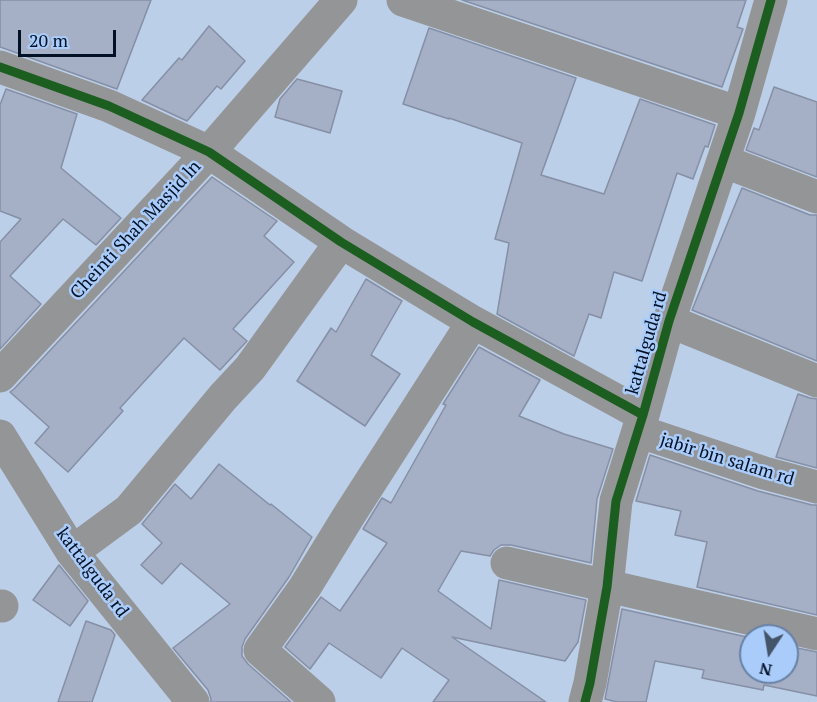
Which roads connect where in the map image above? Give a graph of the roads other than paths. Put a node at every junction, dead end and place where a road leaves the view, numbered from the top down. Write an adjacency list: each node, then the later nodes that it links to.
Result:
1 (340, 0): 6 (street, Cheinti Shah Masjid ln)
2 (403, 0): 5 (street)
3 (771, 0): 5 (street, kattalguda rd)
4 (0, 67): 6 (street, jabir bin salam rd)
5 (739, 112): 7 (street, kattalguda rd)
6 (209, 152): 9 (street, jabir bin salam rd); 12 (street, Cheinti Shah Masjid ln)
7 (723, 161): 8 (street); 10 (street, kattalguda rd)
8 (817, 197)
9 (341, 242): 11 (street, jabir bin salam rd); 17 (street)
10 (669, 321): 13 (street); 14 (street, kattalguda rd)
11 (473, 322): 14 (street, jabir bin salam rd); 22 (street)
12 (0, 376)
13 (817, 381)
14 (640, 423): 16 (street, jabir bin salam rd); 19 (street, kattalguda rd)
15 (0, 436): 17 (street, kattalguda rd)
16 (817, 487)
17 (72, 552): 21 (street, kattalguda rd)
18 (507, 563): 19 (street)
19 (607, 587): 20 (street); 23 (street, kattalguda rd)
20 (817, 634)
21 (193, 702)
22 (319, 702)
23 (585, 702)

